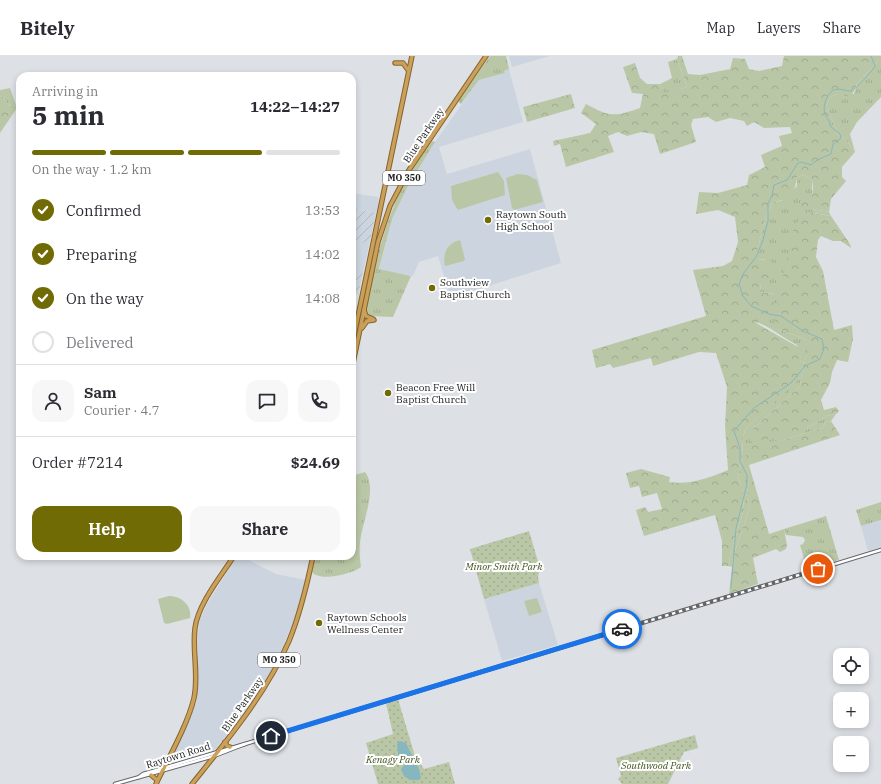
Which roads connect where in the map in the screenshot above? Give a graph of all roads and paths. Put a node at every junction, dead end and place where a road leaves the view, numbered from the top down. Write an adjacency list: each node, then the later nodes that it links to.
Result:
1 (412, 56): 4 (highway, Blue Parkway / MO 350)
2 (486, 56): 5 (highway, Blue Parkway / MO 350)
3 (395, 63): 4 (highway)
4 (408, 72): 6 (highway, Blue Parkway / MO 350)
5 (364, 310): 7 (highway, Blue Parkway / MO 350); 7 (highway)
6 (356, 326)
7 (358, 340): 8 (highway, Blue Parkway / MO 350)
8 (356, 349)
9 (881, 550): 13 (main road)
10 (232, 560): 17 (highway)
11 (312, 560): 12 (highway, Blue Parkway / MO 350)
12 (225, 742): 14 (highway); 15 (highway, Blue Parkway / MO 350)
13 (245, 744): 14 (main road, Raytown Road); 16 (main road, Raytown Road)
14 (230, 747): 15 (main road, Raytown Road)
15 (218, 751): 16 (highway, Blue Parkway / MO 350); 17 (main road, Raytown Road)
16 (214, 756): 17 (main road, Raytown Road); 22 (highway, Blue Parkway / MO 350)
17 (162, 770): 18 (main road, Raytown Road); 19 (main road, Raytown Road); 20 (highway)
18 (151, 775): 19 (main road, Raytown Road); 20 (highway)
19 (139, 777): 21 (main road, Raytown Road)
20 (156, 782)
21 (116, 784)
22 (192, 784)

